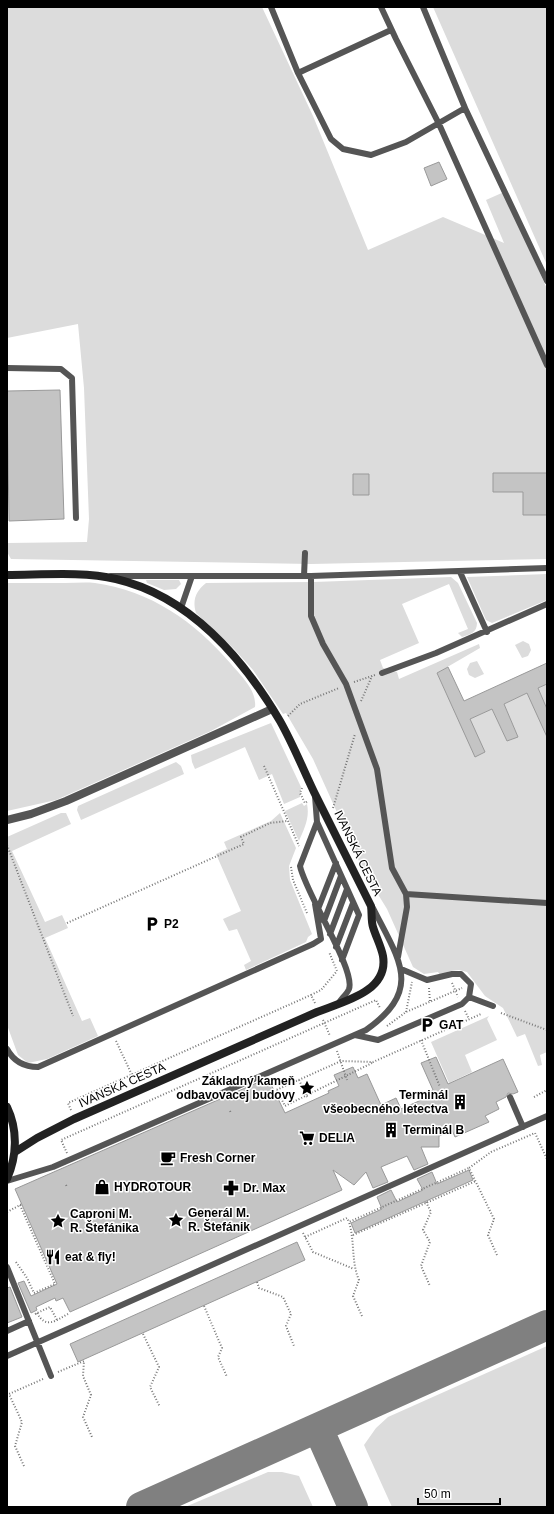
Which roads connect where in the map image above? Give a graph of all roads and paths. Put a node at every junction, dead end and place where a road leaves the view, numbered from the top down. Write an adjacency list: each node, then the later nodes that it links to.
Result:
1 (271, 7): 5 (lane)
2 (381, 7): 4 (lane)
3 (423, 7): 6 (lane)
4 (391, 30): 5 (lane); 7 (lane)
5 (298, 73): 7 (lane)
6 (465, 108): 7 (lane); 8 (lane)
7 (438, 124): 9 (lane)
8 (547, 281)
9 (547, 365)
10 (7, 368): 11 (lane)
11 (76, 518)
12 (305, 553): 19 (lane)
13 (547, 568): 15 (lane)
14 (7, 569): 16 (street)
15 (460, 572): 19 (lane); 22 (lane)
16 (10, 575): 17 (street, IVANSKÁ CESTA)
17 (101, 576): 18 (lane); 21 (street, IVANSKÁ CESTA)
18 (192, 576): 19 (lane); 21 (lane)
19 (308, 576): 28 (lane)
20 (547, 604): 22 (lane)
21 (181, 608): 27 (street, IVANSKÁ CESTA)
22 (487, 632): 23 (lane)
23 (382, 673): 24 (path)
24 (372, 676): 25 (path); 28 (path)
25 (350, 683)
26 (341, 687): 29 (path)
27 (272, 709): 32 (street, IVANSKÁ CESTA); 34 (street)
28 (356, 712): 30 (lane)
29 (288, 718)
30 (362, 725): 33 (path); 42 (lane)
31 (264, 766): 35 (path)
32 (315, 792): 36 (lane); 46 (street, IVANSKÁ CESTA)
33 (333, 808)
34 (7, 820)
35 (287, 821): 38 (path); 48 (path)
36 (317, 822): 39 (lane); 45 (lane)
37 (7, 845): 69 (path)
38 (299, 846)
39 (336, 863): 40 (lane); 45 (lane)
40 (341, 876): 41 (lane); 47 (lane)
41 (347, 889): 43 (lane); 49 (lane)
42 (406, 894): 44 (lane); 51 (lane)
43 (354, 903): 50 (lane); 52 (lane)
44 (547, 903)
45 (317, 906): 47 (lane); 77 (lane)
46 (371, 906): 51 (lane); 63 (street, IVANSKÁ CESTA)
47 (324, 921): 49 (lane)
48 (67, 923)
49 (330, 934): 50 (lane)
50 (336, 947): 52 (lane)
51 (398, 957): 53 (lane)
52 (342, 960): 63 (lane)
53 (401, 969): 54 (lane); 70 (lane)
54 (412, 978): 55 (path); 57 (lane); 66 (path)
55 (418, 983)
56 (445, 984): 59 (path)
57 (471, 984): 59 (path); 61 (lane)
58 (424, 985): 62 (path)
59 (456, 990): 62 (path); 64 (path)
60 (311, 995): 87 (path)
61 (469, 996): 64 (lane); 65 (lane)
62 (430, 1002): 66 (path)
63 (338, 1004): 87 (street, IVANSKÁ CESTA)
64 (462, 1004): 71 (path); 75 (lane)
65 (493, 1006)
66 (406, 1012): 72 (path)
67 (501, 1013): 74 (path)
68 (481, 1014): 71 (path)
69 (73, 1016)
70 (384, 1017): 72 (path); 75 (lane); 89 (path)
71 (469, 1019): 76 (path)
72 (388, 1025): 73 (path)
73 (382, 1029)
74 (547, 1030)
75 (353, 1035): 94 (lane)
76 (421, 1040): 78 (path); 80 (path)
77 (7, 1049)
78 (373, 1062): 79 (path); 82 (path)
79 (299, 1080): 82 (path); 82 (path)
80 (440, 1087)
81 (547, 1090): 84 (path)
82 (307, 1097)
83 (510, 1097): 88 (lane)
84 (534, 1097)
85 (7, 1107): 90 (street)
86 (547, 1116): 88 (lane)
87 (74, 1120): 89 (path); 90 (street, IVANSKÁ CESTA)
88 (523, 1126): 99 (lane)
89 (80, 1132): 91 (path)
90 (14, 1152): 94 (street)
91 (68, 1155)
92 (547, 1159): 93 (path)
93 (469, 1168): 95 (path); 98 (path)
94 (7, 1180)
95 (476, 1181): 96 (path); 102 (path)
96 (426, 1202): 100 (path); 107 (path)
97 (7, 1212): 103 (path)
98 (349, 1222): 100 (path); 101 (path)
99 (300, 1226): 101 (path); 116 (lane)
100 (353, 1235): 105 (path)
101 (305, 1237): 105 (path)
102 (497, 1256)
103 (16, 1262)
104 (7, 1267): 112 (lane)
105 (354, 1269): 111 (path)
106 (257, 1282): 117 (path)
107 (430, 1286)
108 (204, 1306): 120 (path)
109 (37, 1313): 112 (path); 113 (path); 113 (path)
110 (68, 1314): 113 (path)
111 (362, 1316)
112 (29, 1319): 114 (lane); 116 (lane)
113 (57, 1320)
114 (7, 1331)
115 (143, 1334): 121 (path)
116 (38, 1342): 118 (lane); 119 (lane)
117 (294, 1346)
118 (7, 1356)
119 (51, 1376): 122 (path); 123 (path)
120 (227, 1377)
121 (160, 1407)
122 (92, 1437)
123 (24, 1466)

